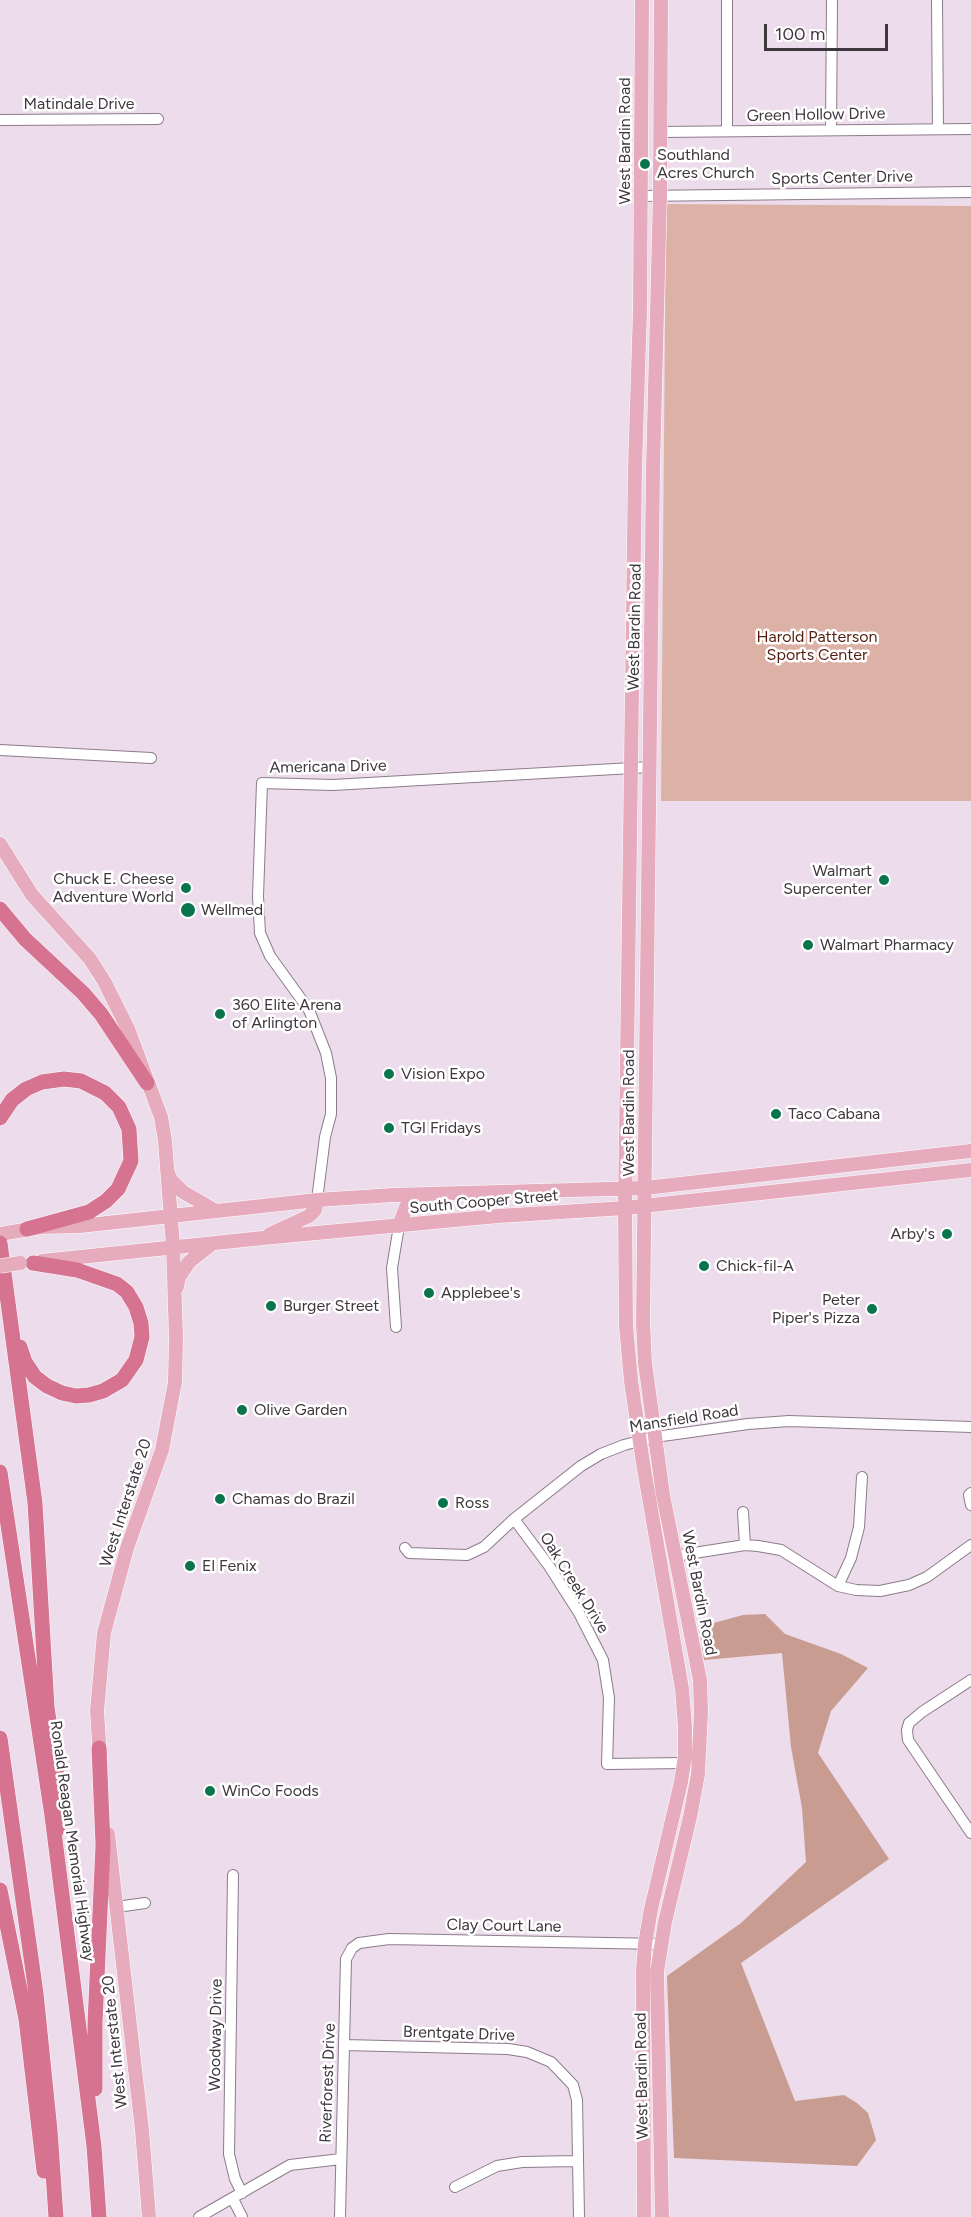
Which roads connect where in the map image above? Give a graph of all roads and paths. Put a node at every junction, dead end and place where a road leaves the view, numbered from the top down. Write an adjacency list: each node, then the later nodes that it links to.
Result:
1 (642, 0): 15 (main road, West Bardin Road)
2 (661, 0): 12 (main road, West Bardin Road)
3 (727, 0): 11 (street)
4 (832, 0): 10 (street)
5 (937, 0): 8 (street)
6 (158, 119): 7 (street, Matindale Drive)
7 (0, 120)
8 (938, 129): 9 (street, Green Hollow Drive); 10 (street, Green Hollow Drive)
9 (971, 129)
10 (831, 130): 11 (street, Green Hollow Drive)
11 (727, 131): 12 (street, Green Hollow Drive)
12 (660, 132): 14 (main road, West Bardin Road)
13 (971, 192): 14 (street, Sports Center Drive)
14 (660, 195): 15 (street, Sports Center Drive); 17 (main road, West Bardin Road)
15 (641, 196): 16 (main road, West Bardin Road)
16 (635, 468): 17 (main road); 21 (main road, West Bardin Road)
17 (653, 468): 20 (main road, West Bardin Road)
18 (0, 750): 19 (street)
19 (151, 758)
20 (650, 767): 21 (street, Americana Drive); 24 (main road, West Bardin Road)
21 (633, 768): 25 (main road, West Bardin Road); 34 (street, Americana Drive)
22 (0, 844): 26 (main road, West Interstate 20)
23 (0, 909): 26 (highway)
24 (646, 971): 25 (main road); 31 (main road, West Bardin Road)
25 (628, 972): 32 (main road, West Bardin Road)
26 (147, 1083): 30 (main road, West Interstate 20)
27 (0, 1118): 40 (highway)
28 (971, 1151): 31 (main road, South Cooper Street)
29 (971, 1170): 35 (main road, South Cooper Street)
30 (167, 1171): 37 (main road); 38 (main road, West Interstate 20)
31 (645, 1188): 32 (main road, South Cooper Street); 35 (main road, West Bardin Road)
32 (626, 1190): 33 (main road, South Cooper Street); 36 (main road, West Bardin Road)
33 (470, 1193): 34 (main road, South Cooper Street); 39 (main road)
34 (317, 1200): 37 (main road, South Cooper Street); 42 (main road)
35 (645, 1206): 36 (main road, South Cooper Street); 51 (main road, West Bardin Road)
36 (625, 1208): 39 (main road, South Cooper Street); 52 (main road, West Bardin Road)
37 (216, 1211): 38 (main road, South Cooper Street)
38 (170, 1216): 40 (main road, South Cooper Street); 44 (main road, West Interstate 20)
39 (399, 1226): 42 (main road, South Cooper Street); 49 (street)
40 (27, 1229): 41 (main road, South Cooper Street)
41 (2, 1237): 48 (highway)
42 (263, 1238): 43 (main road, South Cooper Street)
43 (214, 1242): 44 (main road, South Cooper Street); 47 (main road)
44 (173, 1246): 45 (main road, South Cooper Street); 47 (main road, West Interstate 20)
45 (26, 1263): 46 (main road, South Cooper Street, bridge); 48 (highway)
46 (0, 1266)
47 (174, 1298): 66 (main road, West Interstate 20)
48 (8, 1301): 69 (highway)
49 (396, 1327)
50 (971, 1426): 51 (street, Mansfield Road)
51 (654, 1437): 52 (street, Mansfield Road); 62 (main road, West Bardin Road)
52 (640, 1441): 58 (street, Mansfield Road); 67 (main road, West Bardin Road)
53 (0, 1472): 69 (highway, Ronald Reagan Memorial Highway)
54 (862, 1477): 63 (street)
55 (971, 1493): 56 (street)
56 (971, 1505)
57 (743, 1512): 59 (street)
58 (514, 1519): 61 (street, Mansfield Road); 67 (street, Oak Creek Drive)
59 (745, 1545): 62 (street); 63 (street)
60 (971, 1545): 63 (street)
61 (405, 1548)
62 (675, 1556): 75 (main road, West Bardin Road)
63 (838, 1586)
64 (971, 1680): 68 (street)
65 (0, 1738): 86 (highway)
66 (99, 1748): 73 (main road, West Interstate 20); 78 (highway)
67 (684, 1763): 74 (main road, West Bardin Road)
68 (971, 1832)
69 (55, 1839): 78 (highway, Ronald Reagan Memorial Highway)
70 (233, 1875): 84 (street, Woodway Drive)
71 (0, 1890): 85 (highway)
72 (145, 1903): 73 (street)
73 (117, 1907): 88 (main road, West Interstate 20)
74 (645, 1944): 75 (street, Clay Court Lane); 76 (street, Clay Court Lane); 83 (main road, West Bardin Road)
75 (662, 1944): 82 (main road, West Bardin Road)
76 (350, 1951): 77 (street, Riverforest Drive)
77 (344, 2045): 79 (street, Riverforest Drive); 80 (street, Brentgate Drive)
78 (94, 2146): 87 (highway, Ronald Reagan Memorial Highway)
79 (340, 2159): 84 (street); 91 (street, Riverforest Drive)
80 (578, 2161): 81 (street); 92 (street, Brentgate Drive)
81 (455, 2187)
82 (661, 2188): 83 (main road); 94 (main road, West Bardin Road)
83 (645, 2189): 93 (main road, West Bardin Road)
84 (238, 2196): 89 (street); 90 (street, Woodway Drive)
85 (50, 2217)
86 (56, 2217)
87 (99, 2217)
88 (149, 2217)
89 (199, 2217)
90 (242, 2217)
91 (340, 2217)
92 (579, 2217)
93 (645, 2217)
94 (662, 2217)

